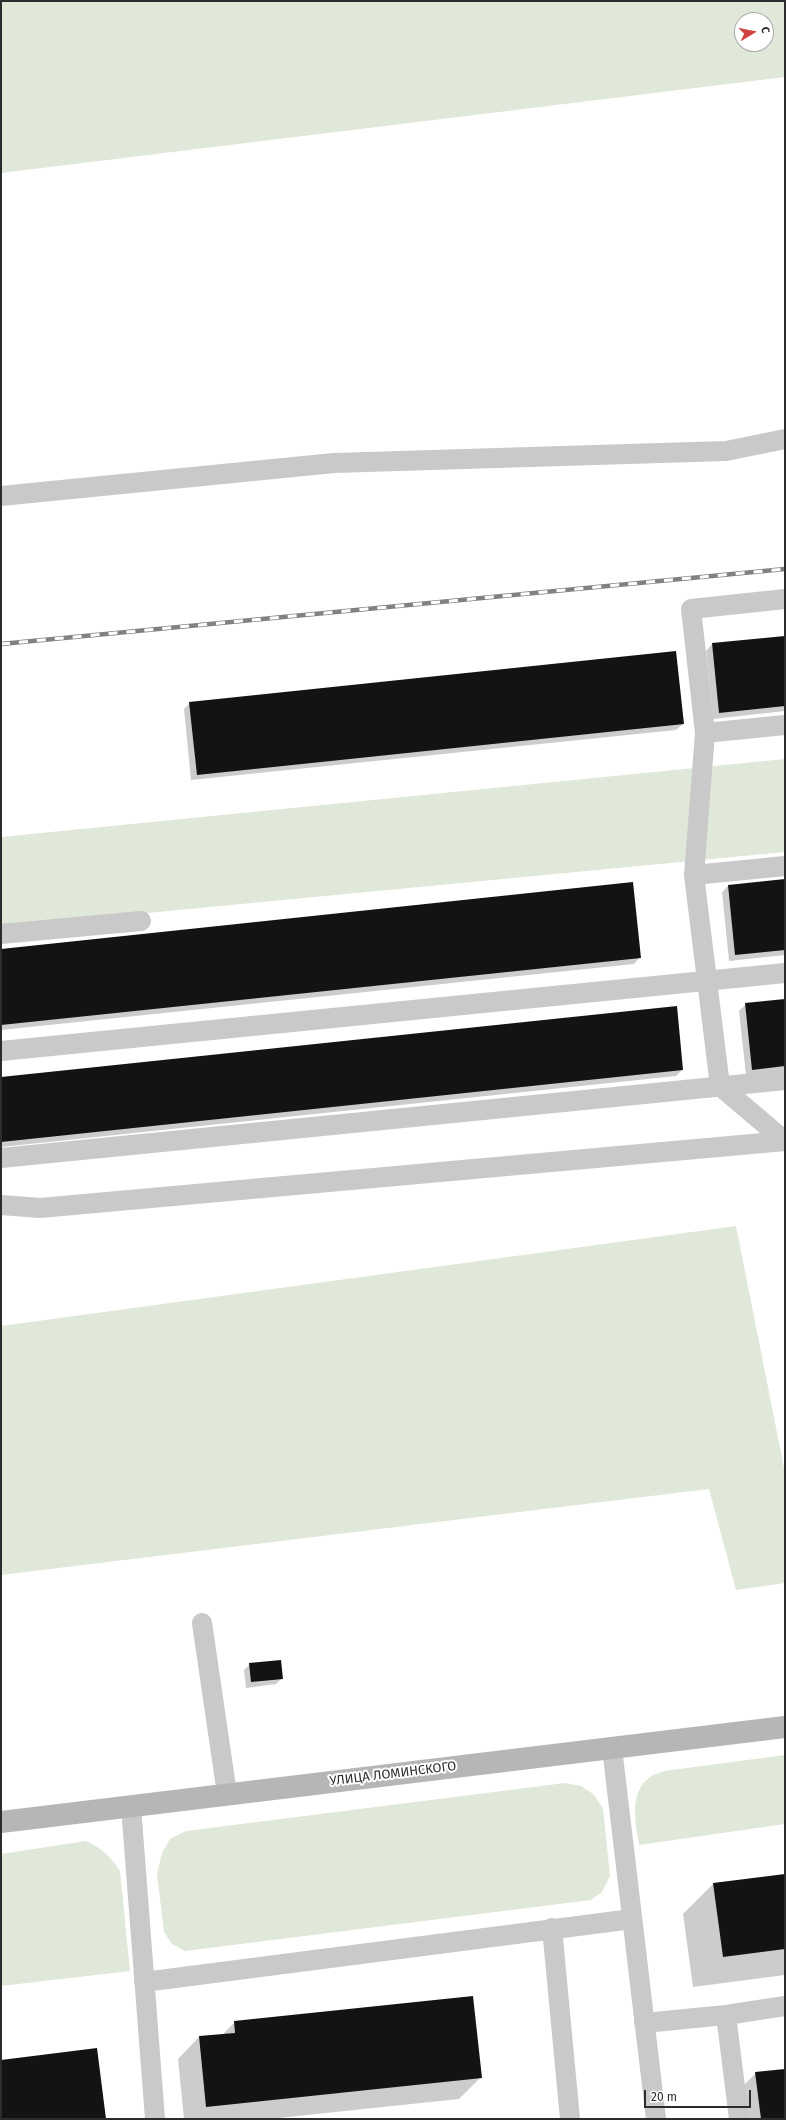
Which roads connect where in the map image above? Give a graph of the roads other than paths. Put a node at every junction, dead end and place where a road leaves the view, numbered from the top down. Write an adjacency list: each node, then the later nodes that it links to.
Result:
1 (785, 440): 2 (lane)
2 (1, 496)
3 (785, 599): 5 (lane)
4 (785, 725): 5 (lane)
5 (705, 733): 7 (lane)
6 (785, 866): 7 (lane)
7 (694, 875): 11 (lane)
8 (141, 921): 9 (lane)
9 (1, 934)
10 (785, 973): 11 (lane)
11 (706, 981): 12 (lane); 14 (lane)
12 (1, 1051)
13 (785, 1080): 14 (lane)
14 (720, 1086): 15 (lane); 16 (lane)
15 (785, 1141): 17 (lane)
16 (1, 1158)
17 (1, 1205)
18 (202, 1624): 21 (lane)
19 (785, 1727): 20 (street, УЛИЦА ЛОМИНСКОГО)
20 (612, 1748): 21 (street, УЛИЦА ЛОМИНСКОГО); 24 (lane)
21 (227, 1794): 22 (street, УЛИЦА ЛОМИНСКОГО)
22 (131, 1806): 23 (street, УЛИЦА ЛОМИНСКОГО); 26 (lane)
23 (1, 1822)
24 (632, 1919): 25 (lane); 29 (lane)
25 (552, 1928): 26 (lane); 32 (lane)
26 (144, 1982): 31 (lane)
27 (785, 2006): 28 (lane)
28 (726, 2015): 29 (lane); 33 (lane)
29 (644, 2023): 30 (lane)
30 (652, 2118)
31 (155, 2119)
32 (570, 2119)
33 (739, 2119)

